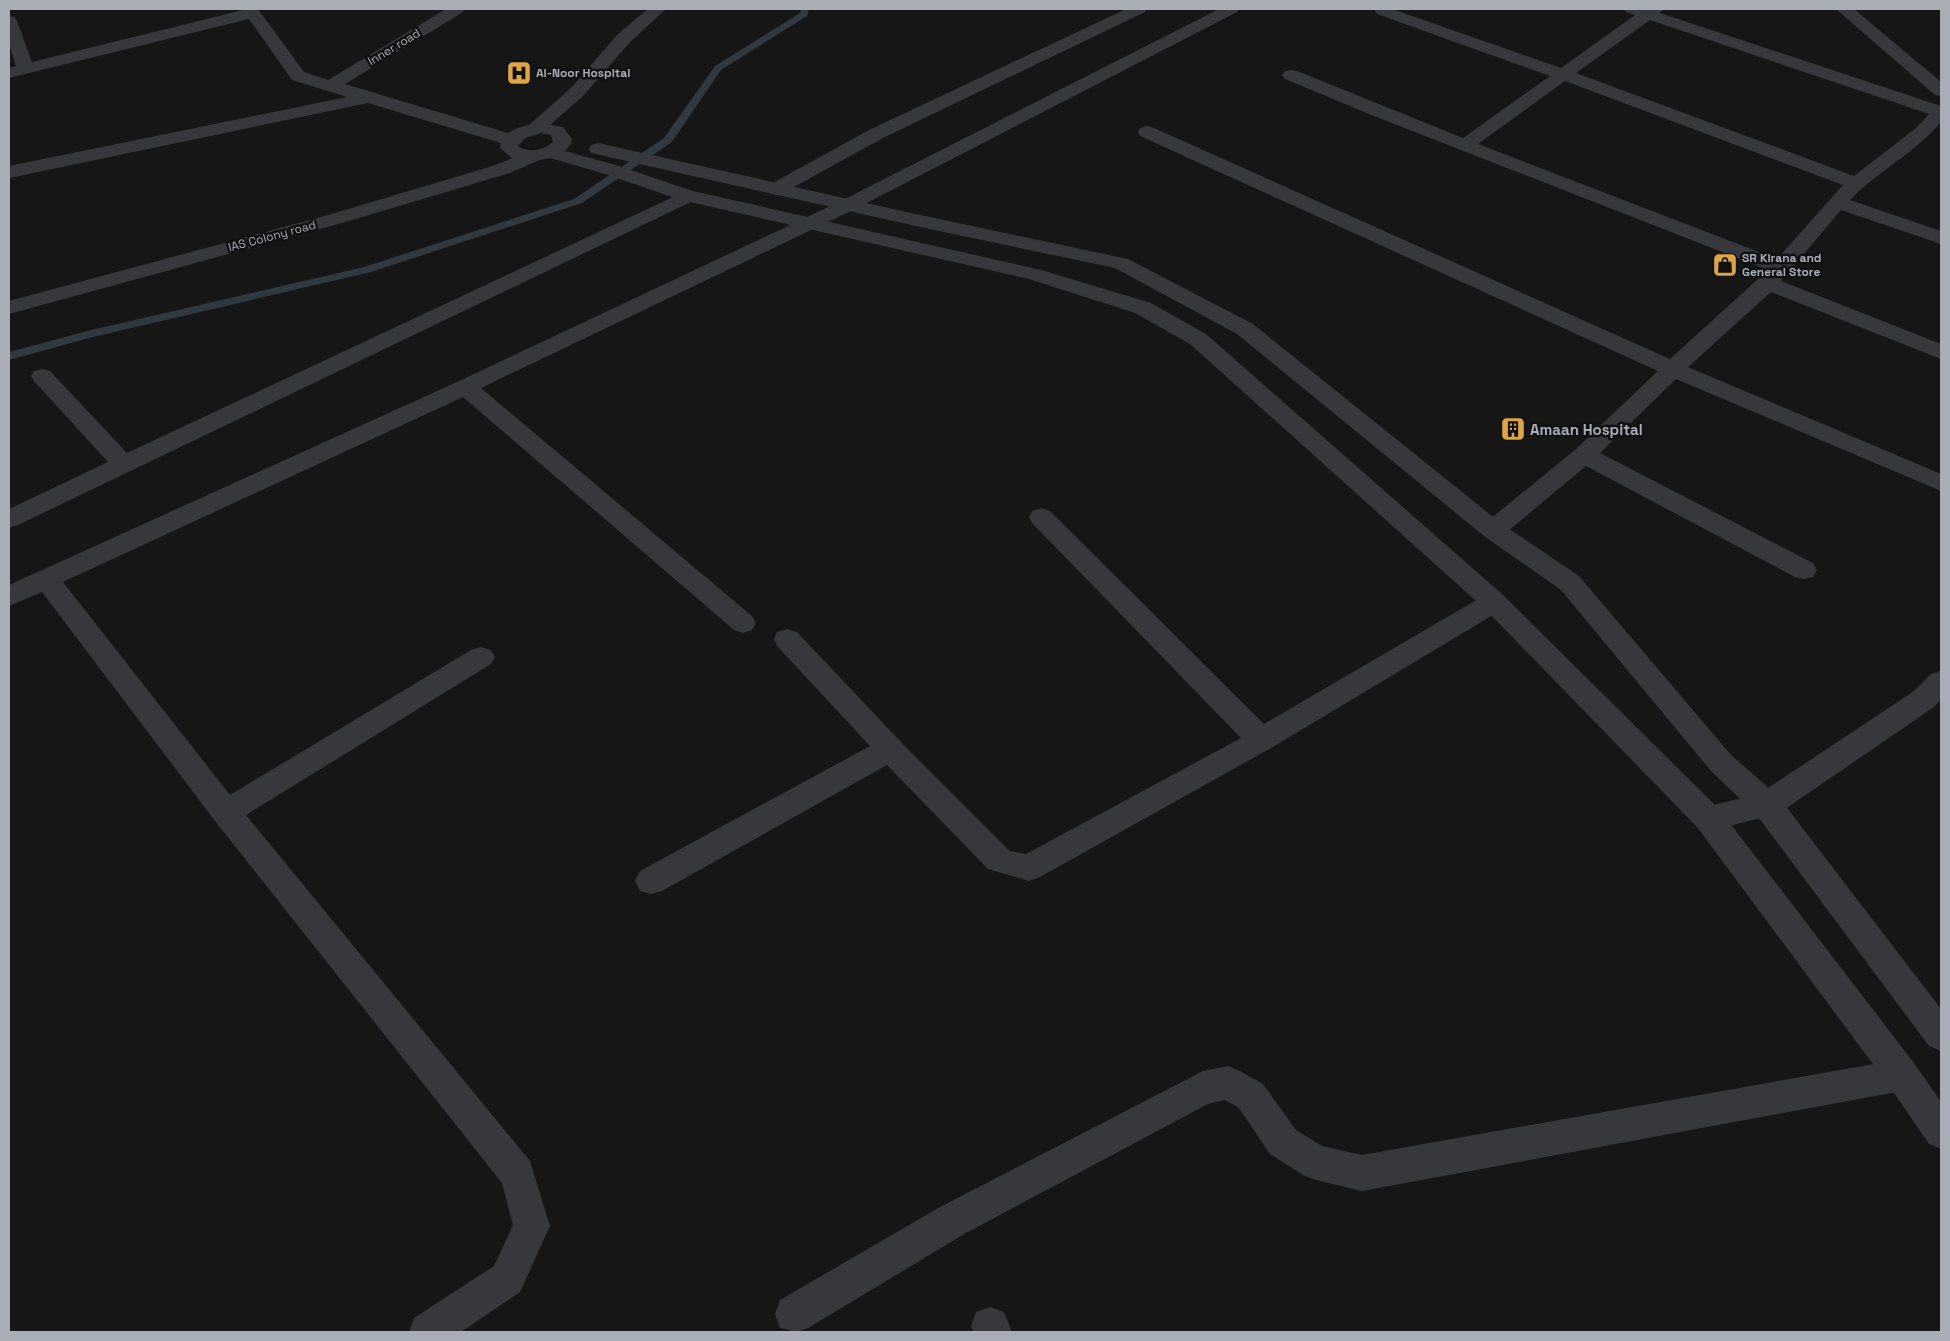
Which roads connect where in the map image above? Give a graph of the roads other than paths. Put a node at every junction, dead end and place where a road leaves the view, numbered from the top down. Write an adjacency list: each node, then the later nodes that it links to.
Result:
1 (457, 9): 14 (street, Inner road)
2 (658, 9): 17 (street)
3 (1139, 9): 25 (street)
4 (1231, 9): 28 (street)
5 (1844, 9): 16 (street)
6 (251, 11): 10 (street); 14 (street)
7 (1383, 11): 13 (street)
8 (1645, 11): 13 (street); 16 (street)
9 (9, 21): 10 (street)
10 (26, 69): 11 (street)
11 (9, 73)
12 (1291, 75): 21 (street)
13 (1564, 75): 21 (street); 24 (street)
14 (330, 86): 15 (street)
15 (371, 97): 20 (street); 23 (street)
16 (1941, 105): 19 (street)
17 (536, 129): 20 (street); 22 (street)
18 (1147, 132): 34 (street)
19 (1932, 135): 24 (street)
20 (511, 140): 22 (street)
21 (1466, 144): 31 (street)
22 (549, 150): 25 (street); 26 (street); 32 (street, IAS Colony road)
23 (9, 172)
24 (1856, 183): 27 (street)
25 (776, 189): 28 (street)
26 (688, 196): 29 (street); 38 (street)
27 (1837, 202): 30 (street); 31 (street)
28 (848, 205): 29 (street); 42 (street)
29 (810, 224): 36 (street); 46 (street)
30 (1941, 238)
31 (1775, 276): 33 (street); 34 (street)
32 (9, 308)
33 (1941, 352)
34 (1673, 370): 37 (street); 39 (street)
35 (42, 376): 38 (street)
36 (465, 387): 44 (street); 47 (street)
37 (1584, 455): 42 (street); 43 (street)
38 (125, 465): 41 (street)
39 (1941, 483)
40 (1041, 517): 51 (street)
41 (9, 519)
42 (1494, 530): 53 (street)
43 (1804, 570)
44 (46, 578): 45 (street); 54 (street)
45 (9, 596)
46 (1494, 602): 51 (street); 55 (street)
47 (743, 623)
48 (787, 640): 52 (street)
49 (481, 656): 54 (street)
50 (1941, 682): 53 (street)
51 (1261, 740): 52 (street)
52 (890, 749): 56 (street)
53 (1767, 805): 55 (street); 57 (street)
54 (226, 812): 61 (street)
55 (1708, 818): 58 (street)
56 (651, 882)
57 (1941, 1034)
58 (1902, 1075): 59 (street); 60 (street)
59 (1941, 1132)
60 (794, 1314)
61 (428, 1332)

